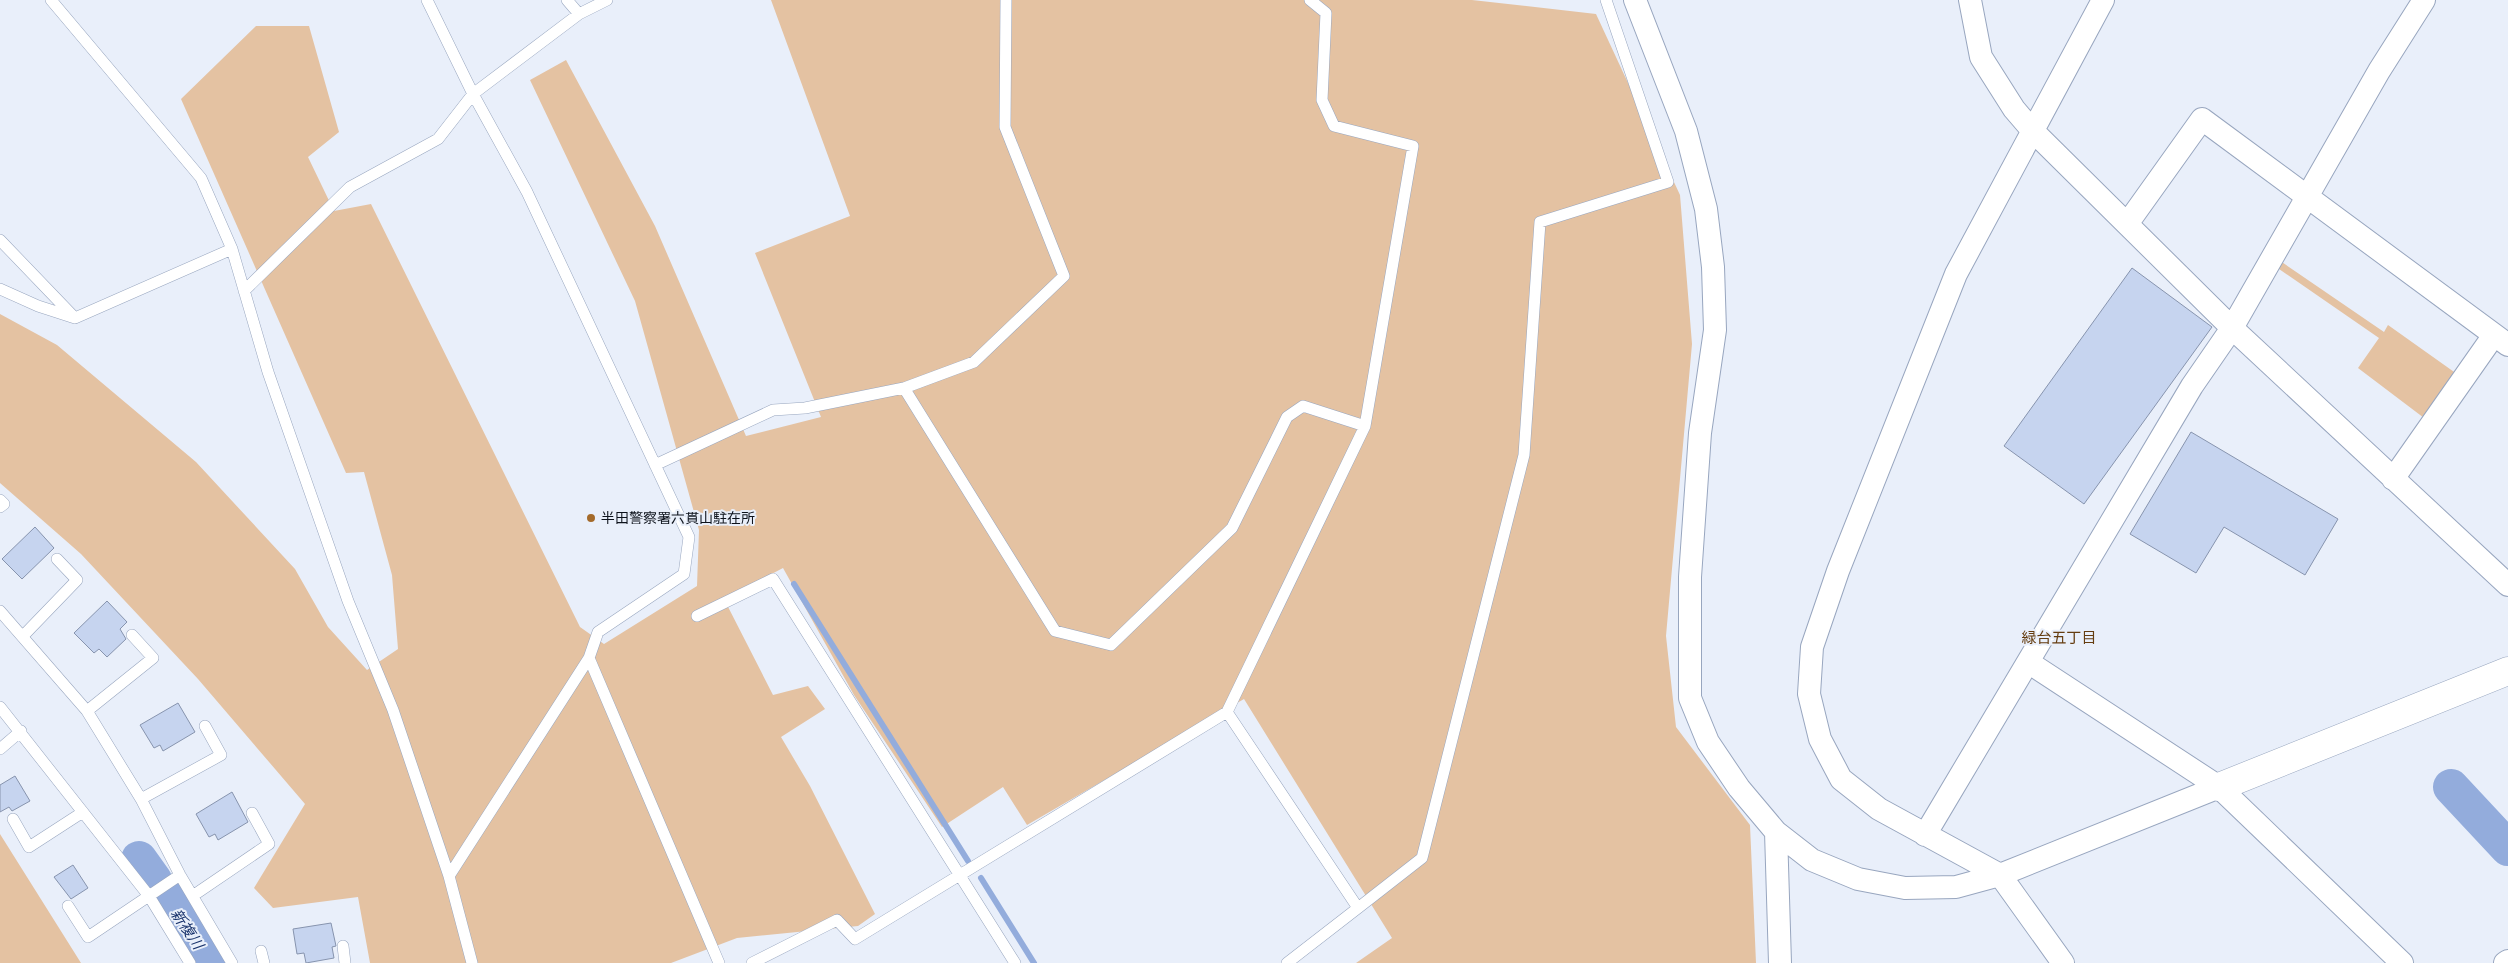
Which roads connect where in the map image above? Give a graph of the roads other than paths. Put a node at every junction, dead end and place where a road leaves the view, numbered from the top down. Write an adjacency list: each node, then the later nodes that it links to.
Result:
1 (51, 0): 18 (lane)
2 (427, 0): 13 (lane)
3 (567, 0): 12 (lane)
4 (607, 0): 12 (lane)
5 (1006, 0): 24 (lane)
6 (1310, 0): 25 (lane)
7 (1606, 0): 59 (lane)
8 (1635, 0): 50 (street)
9 (1970, 0): 14 (street)
10 (2103, 0): 14 (street)
11 (2424, 0): 15 (street)
12 (579, 14): 13 (lane)
13 (473, 94): 20 (lane); 26 (lane)
14 (2032, 130): 16 (street); 51 (street)
15 (2306, 196): 16 (street); 22 (street); 23 (street)
16 (2127, 224): 22 (street)
17 (0, 240): 21 (lane)
18 (232, 249): 20 (lane); 21 (lane)
19 (0, 289): 21 (lane)
20 (244, 291): 55 (lane)
21 (75, 318)
22 (2232, 328): 27 (street); 37 (street)
23 (2501, 340): 27 (street)
24 (904, 388): 25 (lane); 26 (lane)
25 (1365, 426): 41 (lane)
26 (655, 465): 36 (lane)
27 (2393, 479): 31 (street)
28 (0, 500): 29 (lane)
29 (0, 507)
30 (56, 559): 35 (lane)
31 (2508, 585)
32 (0, 611): 35 (lane)
33 (697, 616): 52 (lane)
34 (132, 635): 40 (lane)
35 (23, 636): 40 (lane)
36 (589, 658): 55 (lane); 67 (lane)
37 (2028, 662): 45 (street); 51 (street)
38 (2508, 671): 45 (street)
39 (0, 707): 43 (lane)
40 (87, 711): 46 (lane)
41 (1226, 712): 52 (lane); 59 (lane)
42 (205, 726): 46 (lane)
43 (21, 732): 44 (lane); 47 (lane)
44 (0, 749)
45 (2219, 787): 54 (street); 73 (street)
46 (141, 799): 53 (lane)
47 (83, 812): 49 (lane); 57 (lane)
48 (252, 812): 56 (lane)
49 (13, 819)
50 (1776, 832): 54 (street); 71 (street)
51 (1925, 835): 54 (street)
52 (959, 874): 68 (lane); 69 (lane)
53 (180, 875): 56 (lane); 57 (lane)
54 (2000, 875): 72 (street)
55 (449, 876): 66 (lane)
56 (194, 895): 63 (lane)
57 (149, 896): 58 (lane); 62 (lane)
58 (68, 906)
59 (1358, 908): 70 (lane)
60 (343, 946): 65 (lane)
61 (262, 951): 64 (lane)
62 (190, 963)
63 (232, 963)
64 (264, 963)
65 (345, 963)
66 (472, 963)
67 (719, 963)
68 (752, 963)
69 (1015, 963)
70 (1287, 963)
71 (1780, 963)
72 (2063, 963)
73 (2402, 963)

